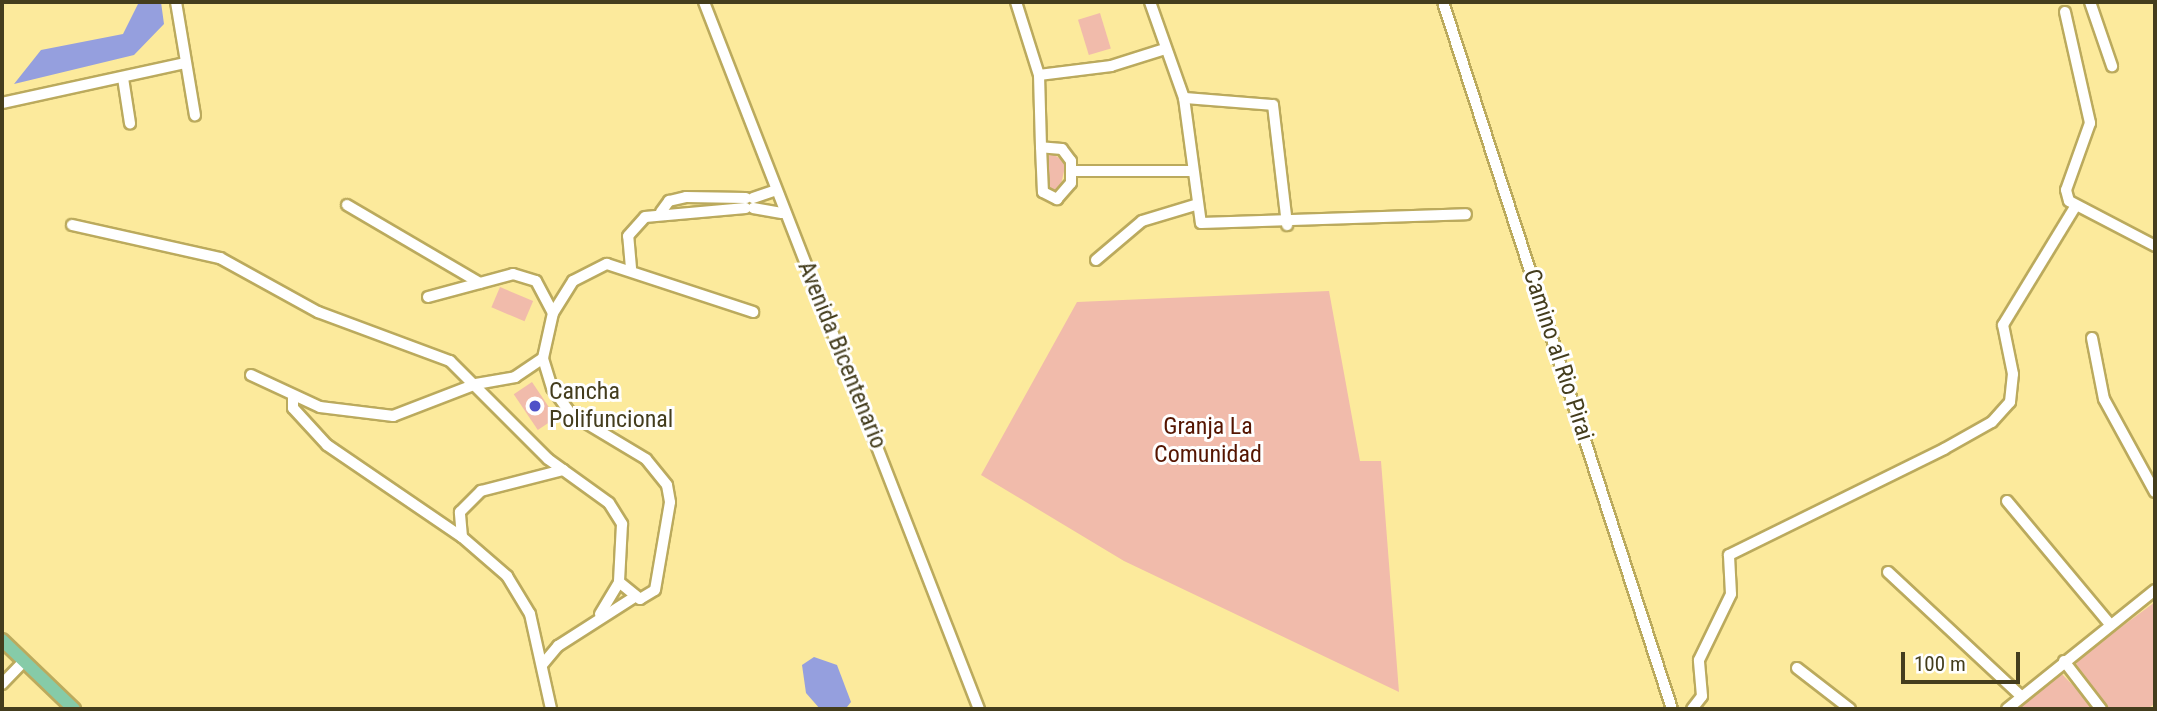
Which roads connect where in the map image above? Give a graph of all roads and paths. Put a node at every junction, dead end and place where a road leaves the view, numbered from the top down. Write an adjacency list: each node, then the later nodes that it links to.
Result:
1 (176, 2): 9 (street)
2 (704, 2): 20 (street, Avenida Bicentenario)
3 (1016, 2): 11 (street)
4 (1150, 2): 8 (street)
5 (1443, 2): 63 (street, Camino al Rio Pirai)
6 (2090, 2): 10 (street)
7 (2065, 12): 24 (street)
8 (1165, 48): 11 (street); 13 (street)
9 (186, 63): 12 (street); 15 (street)
10 (2112, 66)
11 (1039, 75): 17 (street)
12 (122, 78): 14 (street); 16 (street)
13 (1184, 99): 19 (street); 28 (street)
14 (2, 103)
15 (195, 114)
16 (130, 123)
17 (1041, 147): 18 (street); 18 (street)
18 (1073, 171): 19 (street)
19 (1190, 171): 23 (street)
20 (773, 191): 21 (street); 25 (street, Avenida Bicentenario)
21 (753, 203): 25 (street); 31 (street)
22 (347, 205): 32 (street)
23 (1195, 205): 28 (street); 30 (street)
24 (2076, 207): 29 (street); 64 (street)
25 (782, 213): 62 (street, Avenida Bicentenario)
26 (1466, 214): 28 (street)
27 (72, 225): 39 (street)
28 (1287, 225)
29 (2155, 246)
30 (1096, 260)
31 (631, 268): 34 (street); 35 (street)
32 (480, 283): 33 (street); 35 (street)
33 (428, 297)
34 (753, 312)
35 (553, 313): 37 (street)
36 (2092, 338): 44 (street)
37 (543, 358): 39 (street); 50 (street)
38 (251, 375): 40 (street)
39 (476, 384): 40 (street); 41 (street)
40 (293, 398): 46 (street)
41 (534, 447): 42 (street); 43 (street)
42 (563, 470): 43 (street); 48 (street)
43 (526, 475): 46 (street)
44 (2155, 492)
45 (2007, 501): 52 (street)
46 (463, 537): 56 (street)
47 (1888, 572): 59 (street)
48 (619, 582): 50 (street); 51 (street)
49 (2155, 590): 52 (street)
50 (634, 598): 51 (street)
51 (599, 617): 56 (street)
52 (2108, 622): 55 (street)
53 (2, 640): 54 (main road)
54 (24, 661): 58 (street); 60 (main road)
55 (2064, 661): 59 (street); 67 (street)
56 (542, 665): 61 (street)
57 (1797, 668): 65 (street)
58 (2, 684)
59 (2021, 696): 66 (street)
60 (74, 709)
61 (551, 709)
62 (979, 709)
63 (1672, 709)
64 (1692, 709)
65 (1850, 709)
66 (2007, 709)
67 (2101, 709)

